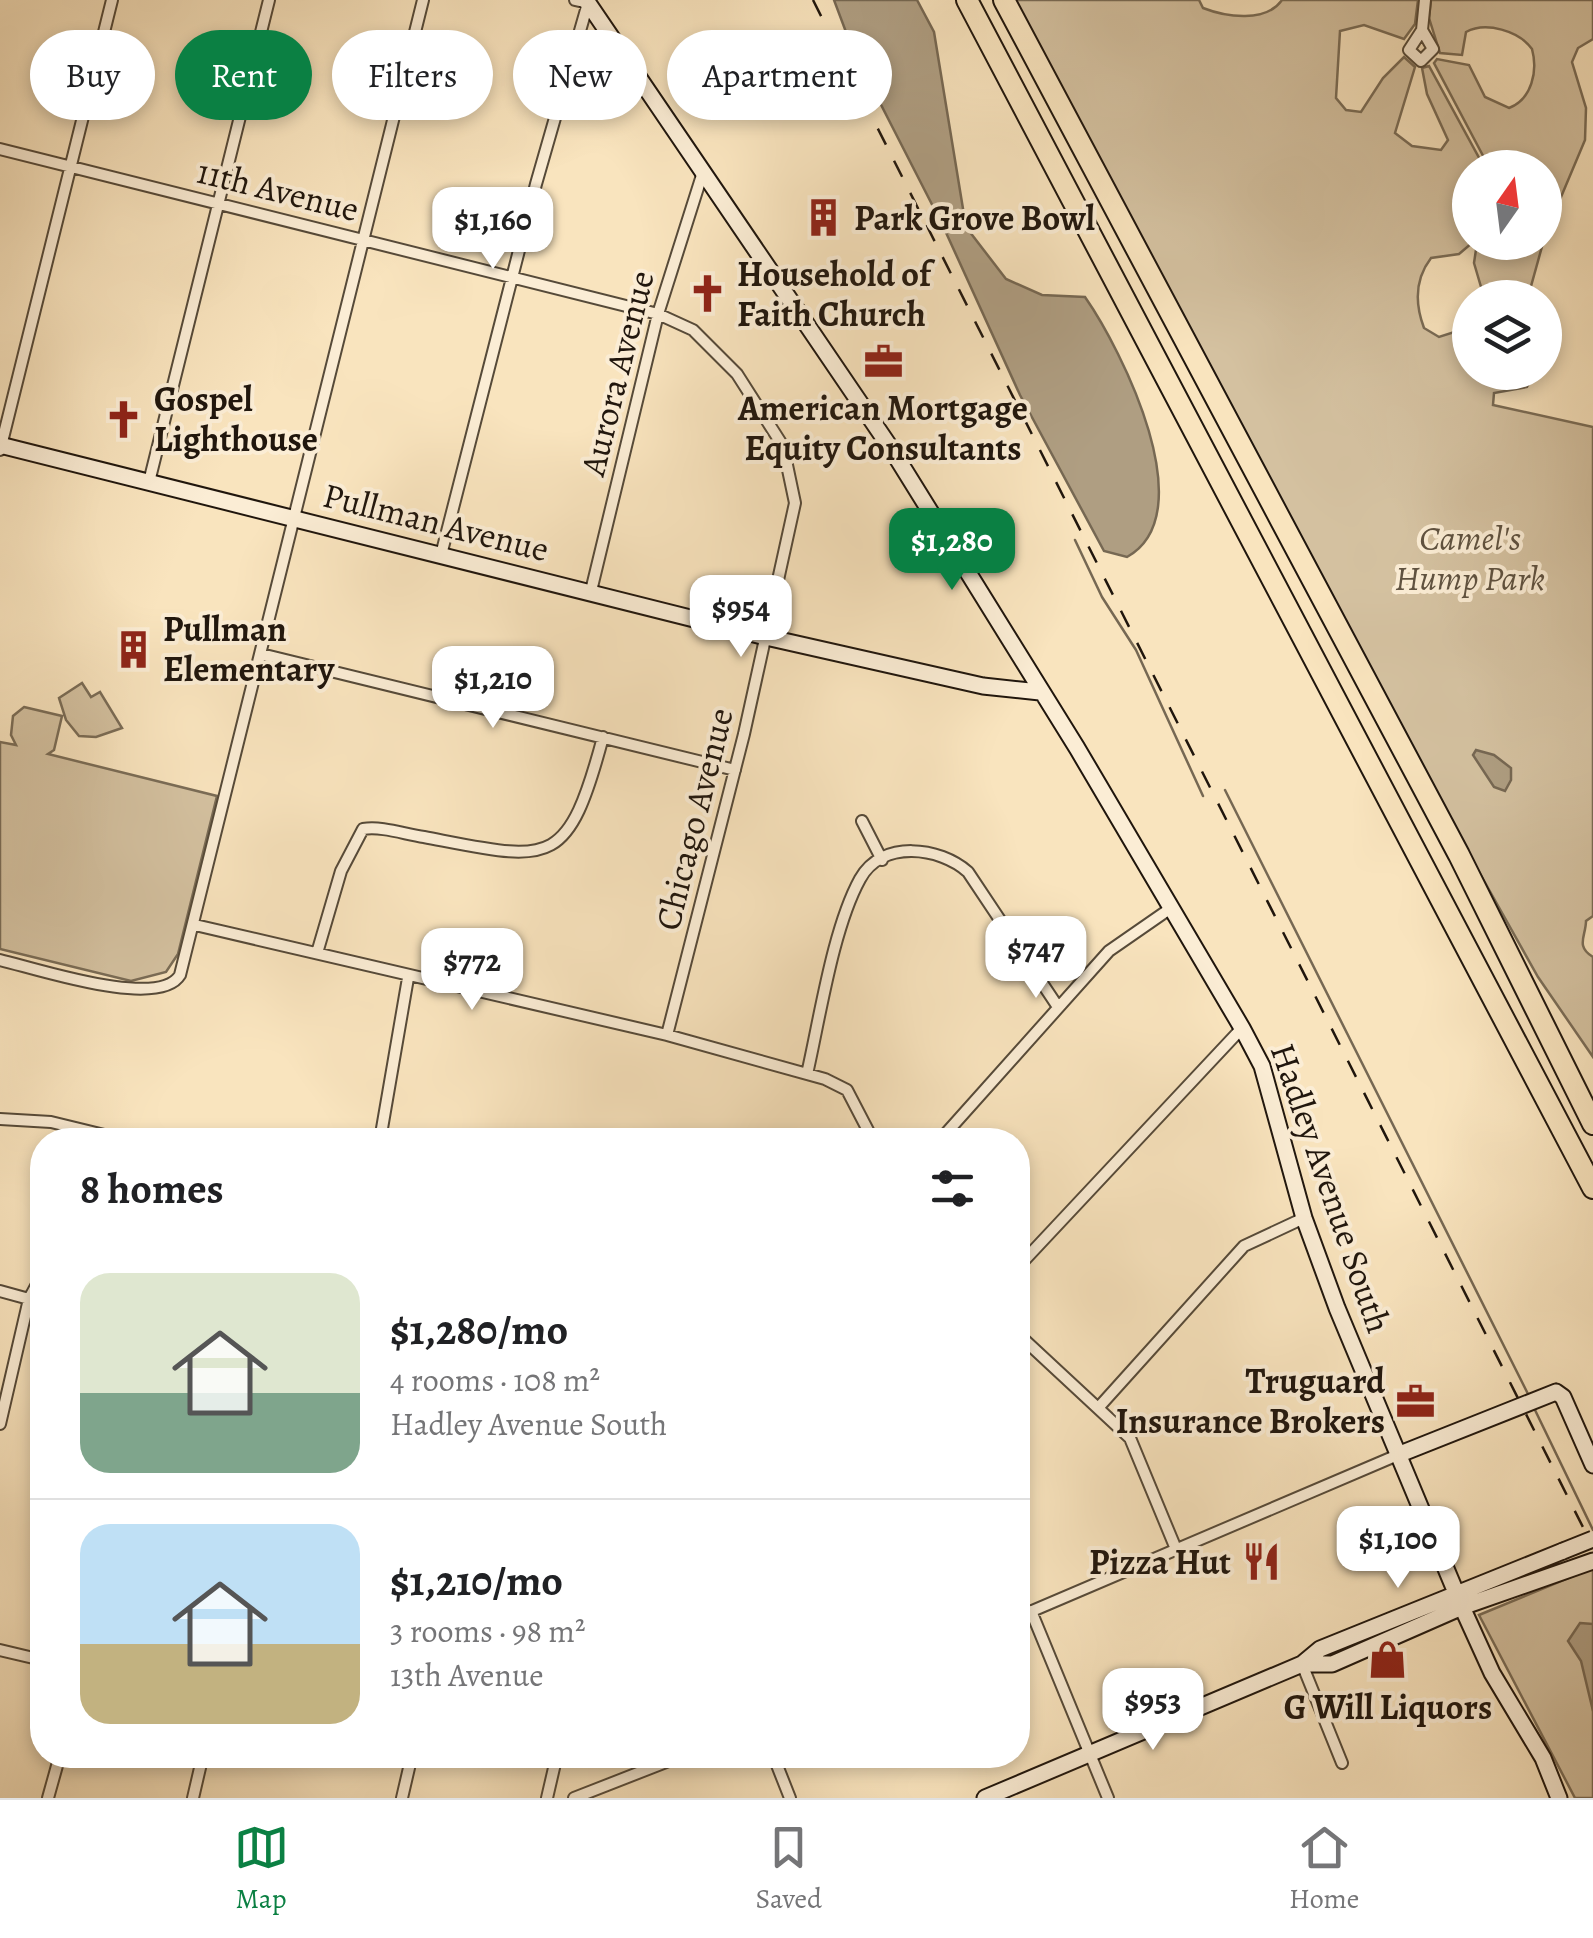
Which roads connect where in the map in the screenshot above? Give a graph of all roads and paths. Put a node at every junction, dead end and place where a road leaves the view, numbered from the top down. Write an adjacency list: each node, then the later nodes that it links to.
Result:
1 (112, 0): 10 (street)
2 (270, 0): 12 (street)
3 (423, 0): 13 (street)
4 (968, 0): 43 (highway)
5 (1004, 0): 38 (highway)
6 (1425, 0): 8 (street)
7 (583, 1): 11 (street, Hadley Avenue South); 14 (street)
8 (1422, 30)
9 (0, 149): 10 (street, 11th Avenue)
10 (72, 167): 12 (street, 11th Avenue); 16 (street)
11 (703, 172): 15 (street, Aurora Avenue); 23 (street, Hadley Avenue South)
12 (219, 203): 13 (street, 11th Avenue); 17 (street)
13 (363, 240): 14 (street, 11th Avenue); 18 (street)
14 (513, 278): 15 (street, 11th Avenue); 19 (street)
15 (658, 314): 20 (street, Aurora Avenue); 21 (street, Chicago Avenue)
16 (0, 447): 17 (street, Pullman Avenue)
17 (149, 482): 18 (street, Pullman Avenue)
18 (296, 519): 19 (street, Pullman Avenue); 22 (street)
19 (441, 555): 20 (street, Pullman Avenue)
20 (591, 591): 21 (street, Pullman Avenue)
21 (766, 637): 23 (street, Pullman Avenue); 25 (street, Chicago Avenue)
22 (261, 654): 24 (street); 29 (street)
23 (1040, 692): 28 (street, Hadley Avenue South)
24 (603, 737): 25 (street); 30 (street)
25 (735, 770): 35 (street, Chicago Avenue)
26 (862, 820): 27 (street)
27 (882, 860): 33 (street); 36 (street)
28 (1171, 908): 33 (street); 34 (street, Hadley Avenue South)
29 (195, 925): 30 (street); 31 (street)
30 (317, 953): 32 (street)
31 (0, 960)
32 (408, 978): 35 (street); 40 (street)
33 (1058, 1007): 42 (street)
34 (1242, 1028): 44 (street, Hadley Avenue South); 45 (street)
35 (667, 1035): 36 (street)
36 (807, 1074): 41 (street)
37 (0, 1119): 39 (street)
38 (1593, 1124)
39 (76, 1128)
40 (382, 1128)
41 (867, 1128)
42 (951, 1128)
43 (1593, 1188)
44 (1304, 1218): 49 (street); 51 (street, Hadley Avenue South)
45 (1030, 1254)
46 (0, 1291): 47 (street)
47 (29, 1300): 50 (street)
48 (1030, 1345): 49 (street)
49 (1099, 1407): 54 (street)
50 (0, 1424)
51 (1400, 1454): 52 (street); 54 (street); 56 (street, Hadley Avenue South)
52 (1593, 1466)
53 (1593, 1539): 56 (street, bridge)
54 (1176, 1549): 57 (street)
55 (1593, 1561): 56 (street)
56 (1458, 1599): 60 (street); 77 (street, Hadley Avenue South)
57 (1031, 1611): 61 (street)
58 (0, 1650): 59 (street)
59 (30, 1657)
60 (1302, 1664): 61 (street); 62 (street)
61 (1090, 1754): 75 (street); 76 (street)
62 (1342, 1763)
63 (56, 1768): 69 (street)
64 (200, 1768): 70 (street)
65 (409, 1768): 71 (street)
66 (554, 1768): 72 (street)
67 (651, 1768): 73 (street)
68 (778, 1768): 74 (street)
69 (48, 1798)
70 (193, 1798)
71 (402, 1798)
72 (548, 1798)
73 (574, 1798)
74 (790, 1798)
75 (985, 1798)
76 (1108, 1798)
77 (1559, 1798)

